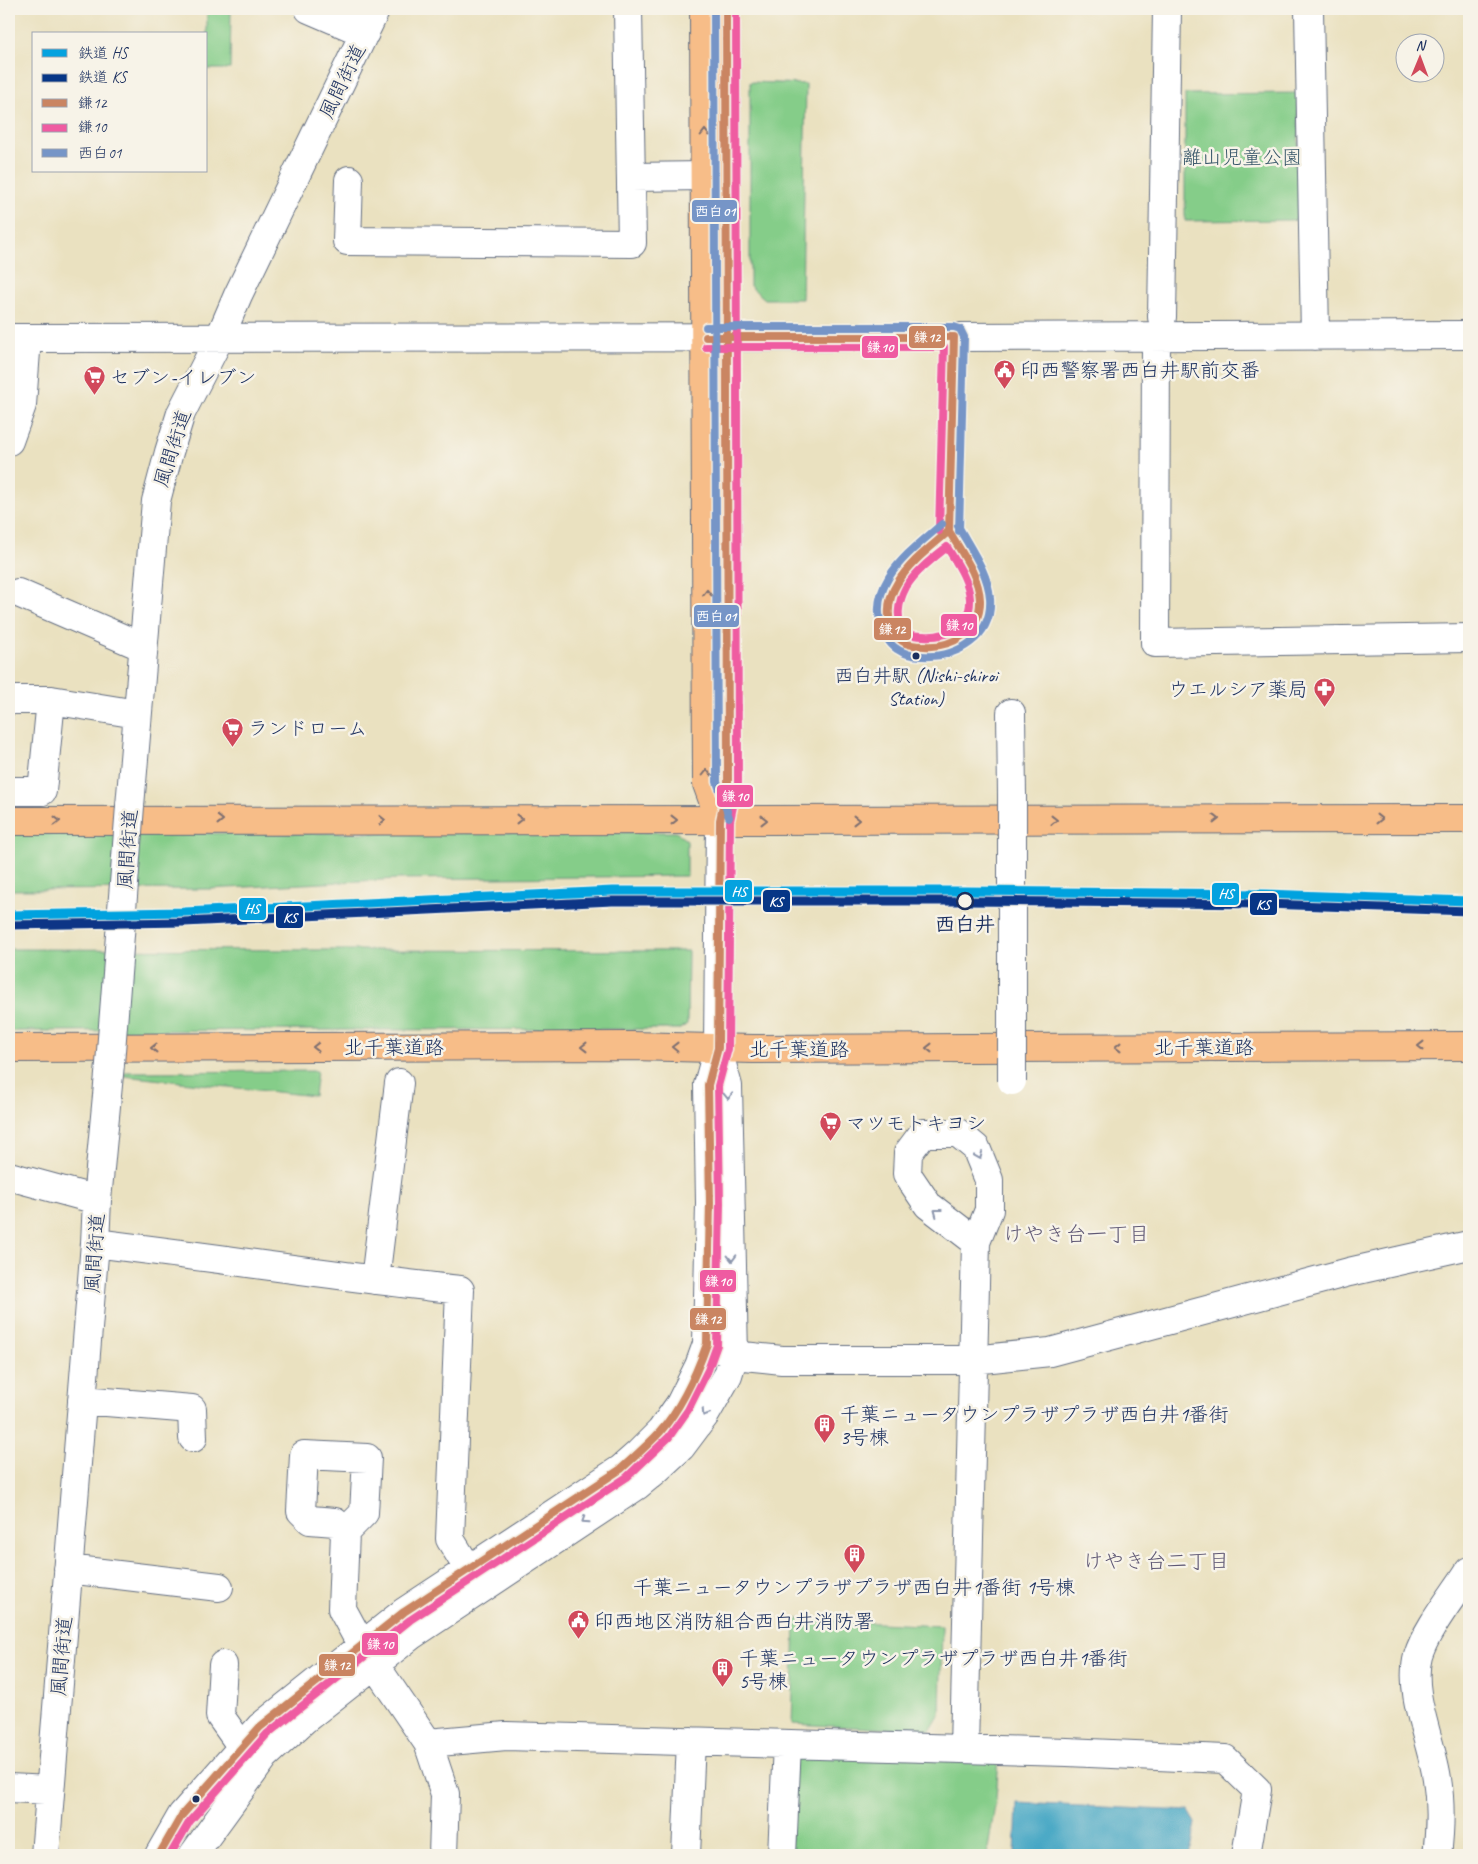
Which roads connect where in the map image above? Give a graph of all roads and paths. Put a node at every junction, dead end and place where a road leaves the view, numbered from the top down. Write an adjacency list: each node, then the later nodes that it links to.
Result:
1 (309, 9): 7 (street)
2 (628, 9): 9 (street)
3 (704, 9): 8 (main road, one-way to 3)
4 (726, 9): 15 (main road)
5 (1167, 9): 11 (street)
6 (1309, 9): 13 (street)
7 (371, 21): 14 (street, 風間街道)
8 (705, 176): 9 (street); 15 (main road)
9 (631, 177): 10 (street)
10 (349, 180)
11 (1159, 327): 13 (street); 15 (street); 19 (street)
12 (1469, 335): 13 (street)
13 (1315, 336)
14 (220, 337): 15 (street); 16 (street); 20 (street, 風間街道)
15 (717, 337): 28 (main road)
16 (18, 338): 17 (street)
17 (9, 441)
18 (18, 593): 20 (street)
19 (1469, 638)
20 (143, 647): 24 (street, 風間街道)
21 (9, 700): 22 (street)
22 (51, 700): 24 (street); 25 (street)
23 (1011, 713): 32 (street, bridge)
24 (137, 714): 35 (street, 風間街道, bridge)
25 (9, 792)
26 (1469, 819): 28 (main road, one-way to 26)
27 (9, 821): 28 (main road, one-way to 28)
28 (720, 828): 29 (street)
29 (718, 1040): 30 (main road, 北千葉道路, one-way to 29); 31 (main road, 北千葉道路, one-way to 31); 40 (street); 41 (street, one-way to 41)
30 (1469, 1046)
31 (9, 1048)
32 (1012, 1080)
33 (399, 1083): 39 (street)
34 (9, 1176): 35 (street)
35 (97, 1200): 37 (street, 風間街道)
36 (976, 1242): 42 (street)
37 (95, 1243): 39 (street); 43 (street, 風間街道)
38 (1469, 1245): 42 (street)
39 (375, 1280): 47 (street)
40 (706, 1344): 41 (street); 47 (street)
41 (734, 1355): 42 (street); 50 (street, one-way to 50)
42 (973, 1360): 56 (street)
43 (82, 1400): 44 (street); 46 (street, 風間街道)
44 (193, 1438)
45 (345, 1532): 50 (street)
46 (68, 1569): 49 (street); 58 (street, 風間街道)
47 (469, 1570): 50 (street)
48 (1469, 1571): 66 (street)
49 (219, 1587)
50 (369, 1655): 53 (street); 55 (street); 61 (street)
51 (223, 1665): 55 (street)
52 (691, 1741): 53 (street); 54 (street); 63 (street)
53 (428, 1743): 62 (street)
54 (787, 1744): 56 (street); 64 (street)
55 (242, 1747): 60 (street)
56 (964, 1749): 65 (street)
57 (9, 1788): 58 (street)
58 (50, 1790): 59 (street, 風間街道)
59 (45, 1855)
60 (159, 1855)
61 (193, 1855)
62 (443, 1855)
63 (686, 1855)
64 (782, 1855)
65 (1246, 1855)
66 (1437, 1855)

